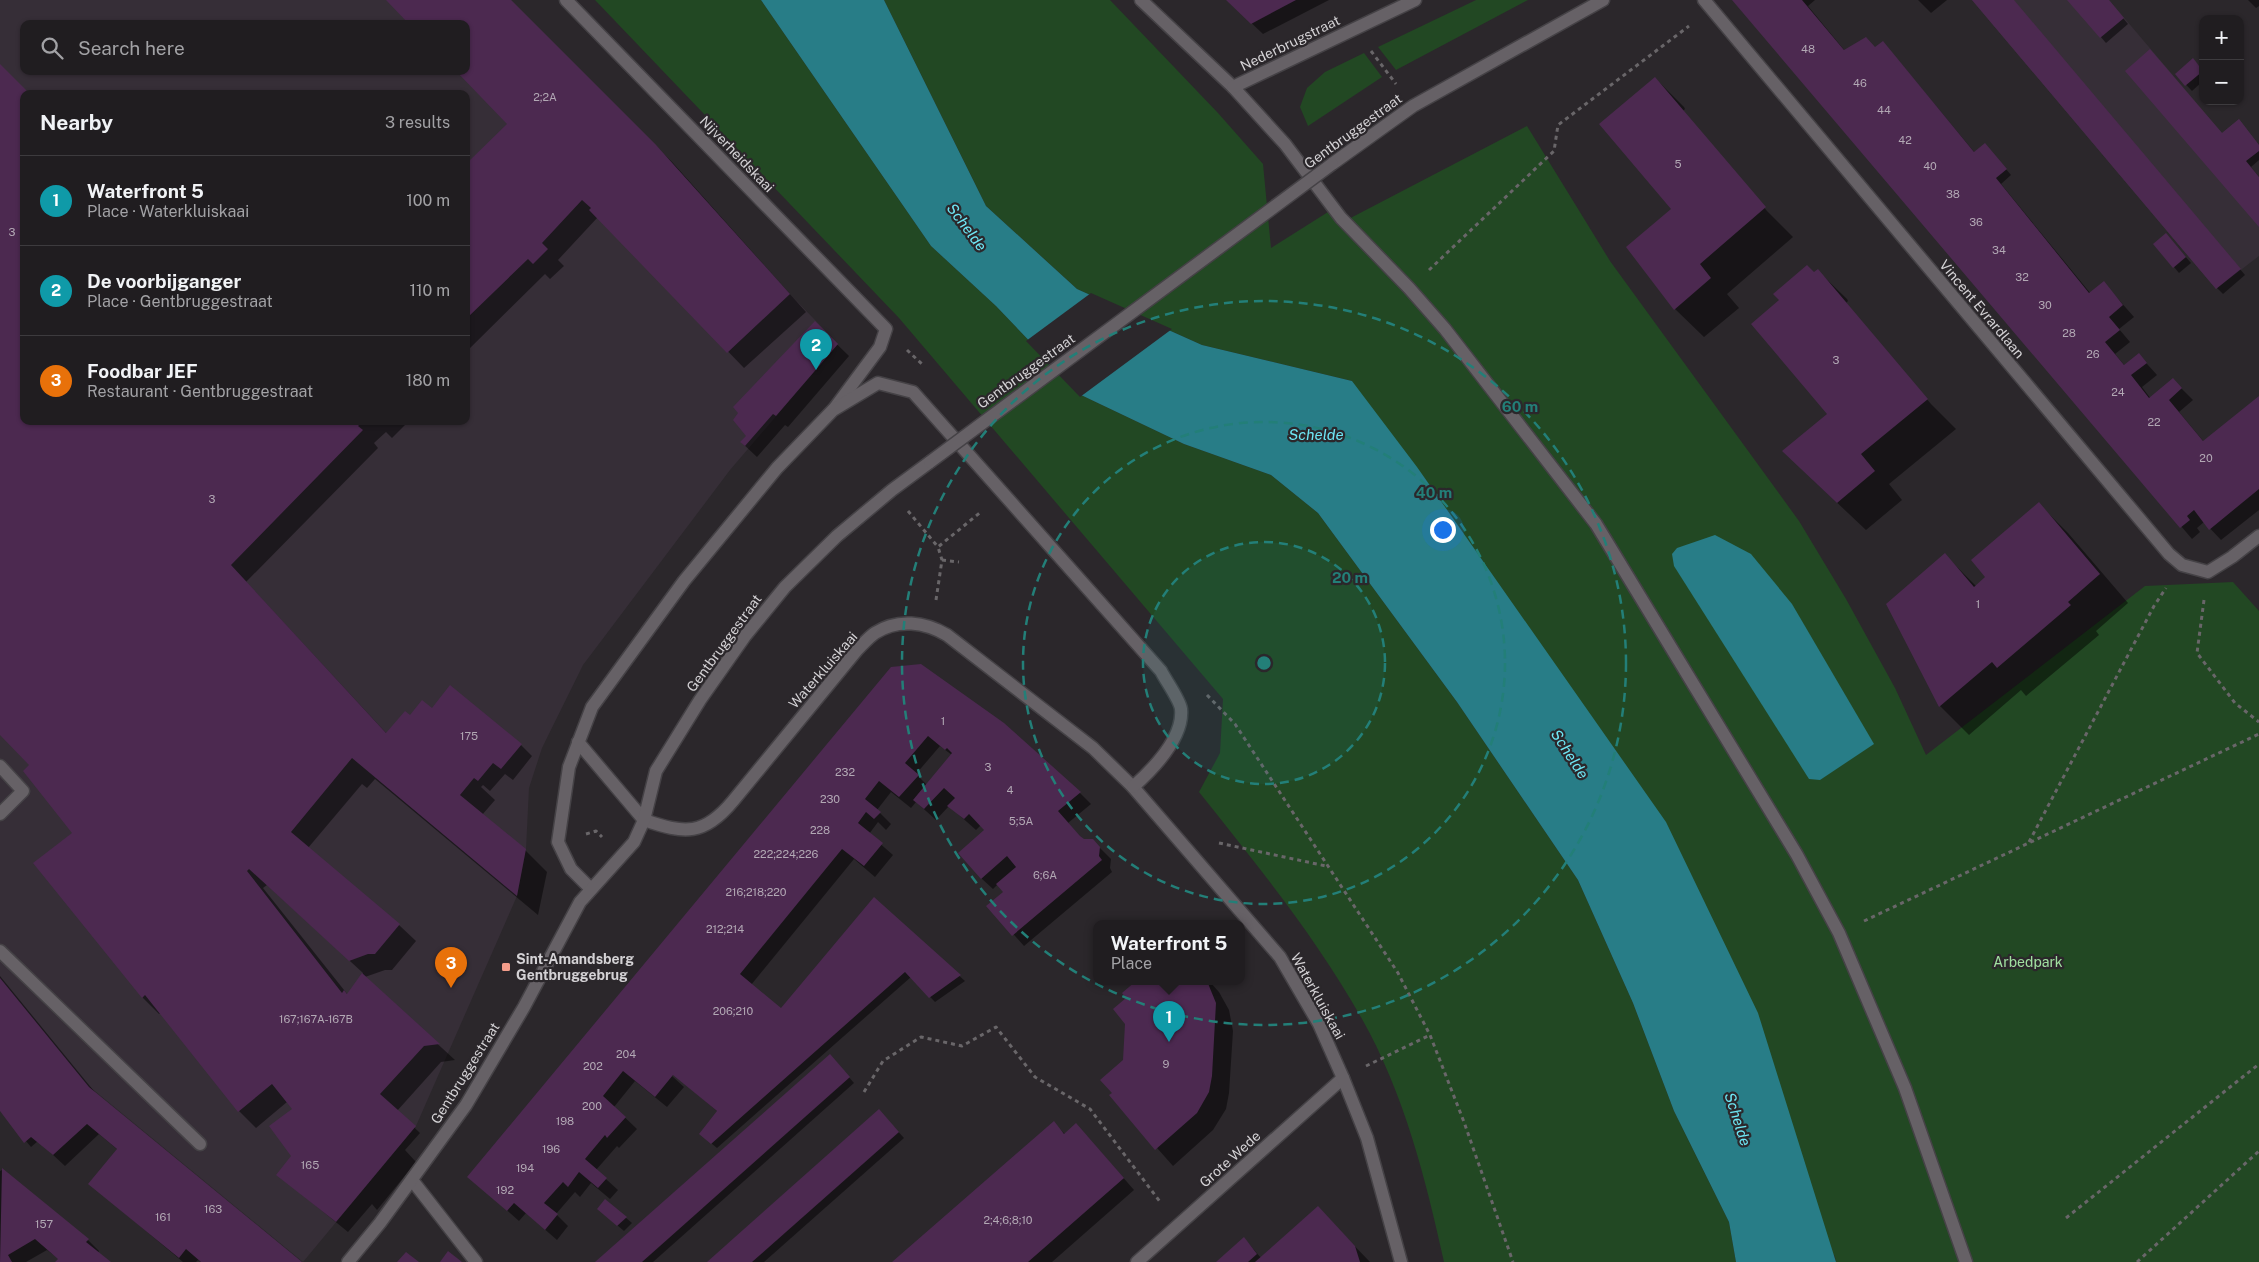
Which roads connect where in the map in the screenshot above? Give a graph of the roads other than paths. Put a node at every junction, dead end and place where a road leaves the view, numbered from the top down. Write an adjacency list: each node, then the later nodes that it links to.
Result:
1 (566, 0): 7 (street, Nijverheidskaai)
2 (1141, 0): 6 (street, Nederbrugstraat)
3 (1415, 0): 6 (street, Nederbrugstraat)
4 (1603, 0): 13 (street, Gentbruggestraat, bridge)
5 (1708, 5): 8 (street, Vincent Evrardlaan)
6 (1234, 87): 23 (street, Nederbrugstraat)
7 (833, 410): 9 (street); 11 (street)
8 (2259, 536)
9 (578, 742): 13 (street); 14 (street)
10 (0, 766): 12 (street)
11 (1133, 788): 13 (street, Waterkluiskaai); 16 (street, Waterkluiskaai)
12 (0, 814)
13 (644, 820): 14 (street, Gentbruggestraat)
14 (591, 889): 18 (street, Gentbruggestraat)
15 (0, 951): 17 (street)
16 (1344, 1078): 21 (street, Grote Wede); 22 (street, Waterkluiskaai)
17 (200, 1144)
18 (412, 1180): 19 (street, Gentbruggestraat); 20 (street)
19 (348, 1262)
20 (476, 1262)
21 (1137, 1262)
22 (1401, 1262)
23 (1966, 1262)

